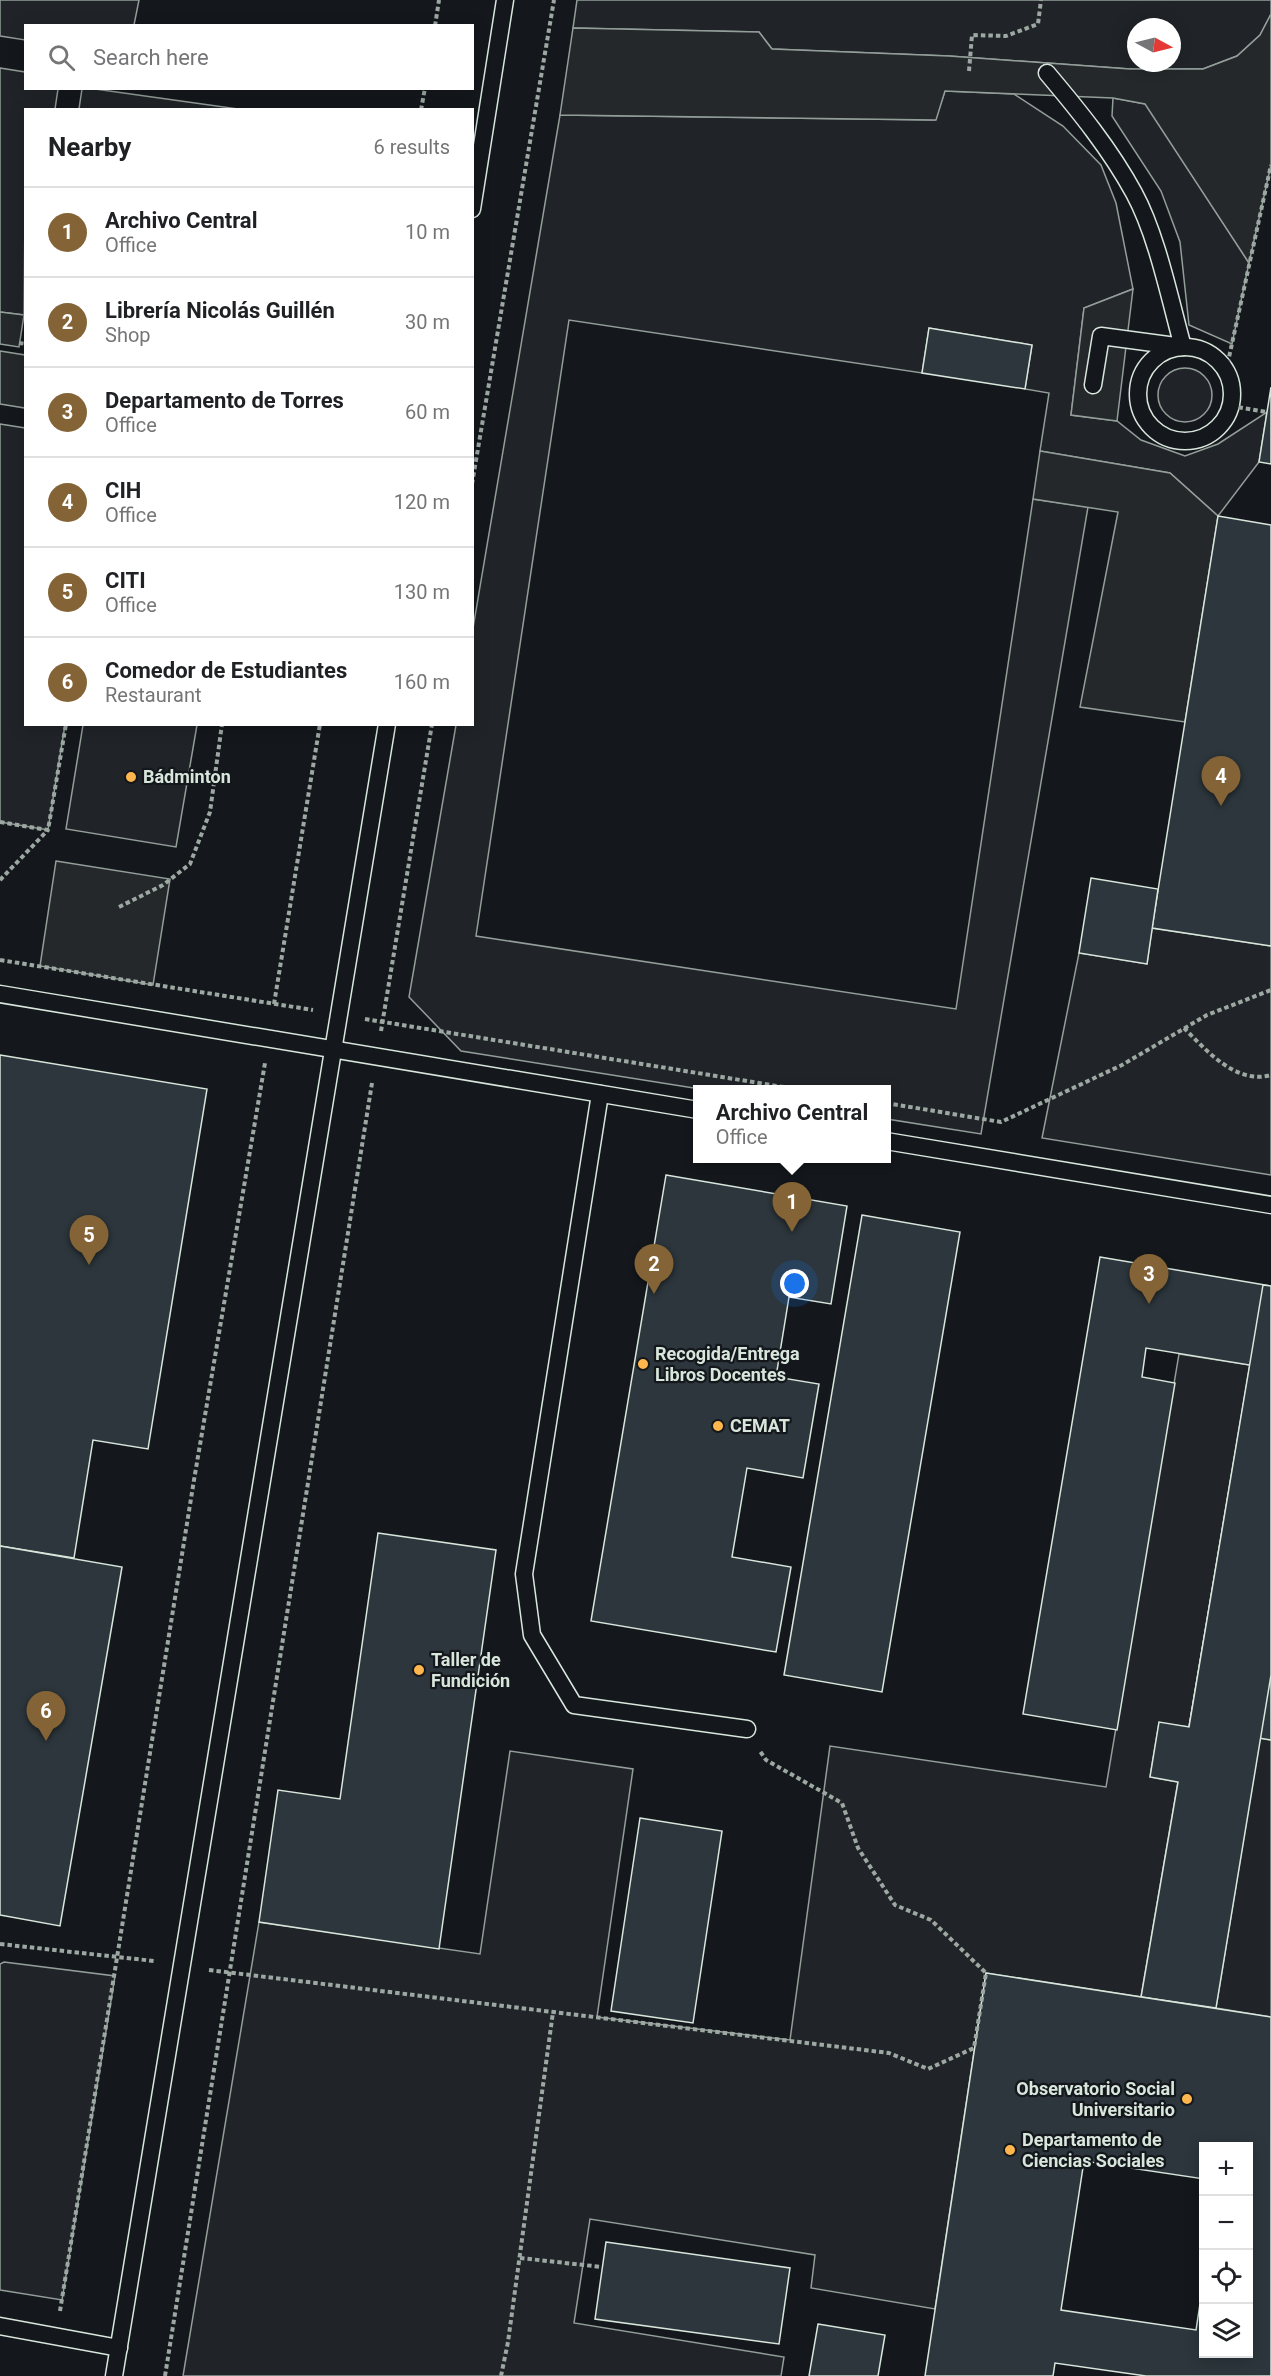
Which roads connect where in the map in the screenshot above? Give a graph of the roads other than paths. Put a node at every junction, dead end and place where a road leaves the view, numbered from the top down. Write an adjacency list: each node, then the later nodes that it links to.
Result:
1 (505, 0): 3 (lane)
2 (1047, 73): 4 (lane)
3 (474, 196)
4 (1183, 347): 4 (lane); 5 (lane)
5 (1093, 385)
6 (387, 726): 8 (lane)
7 (0, 994): 8 (lane)
8 (334, 1050): 9 (lane); 15 (lane)
9 (600, 1094): 10 (lane); 13 (lane)
10 (693, 1109)
11 (891, 1142): 12 (lane)
12 (1271, 1205)
13 (747, 1729)
14 (0, 2325): 15 (lane)
15 (118, 2348): 16 (lane)
16 (114, 2376)

